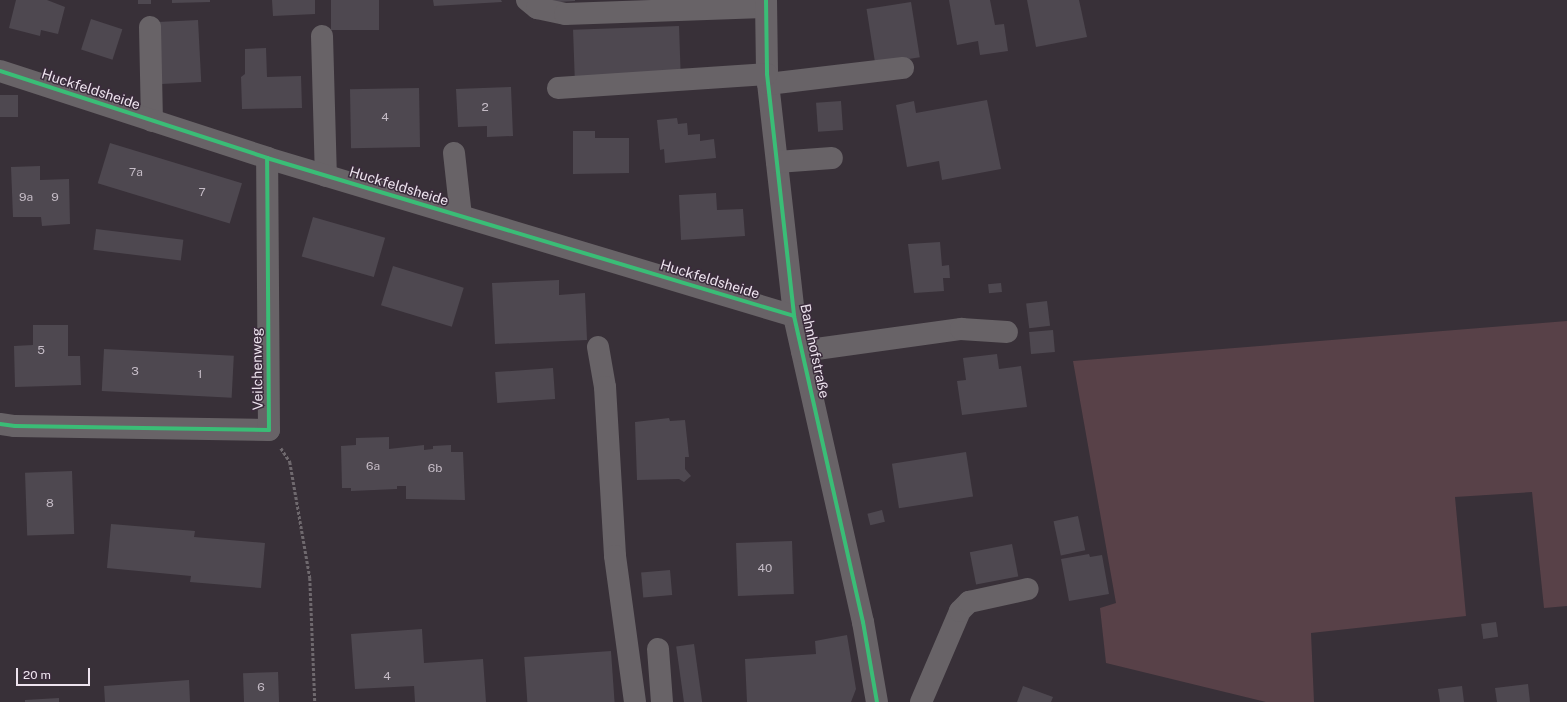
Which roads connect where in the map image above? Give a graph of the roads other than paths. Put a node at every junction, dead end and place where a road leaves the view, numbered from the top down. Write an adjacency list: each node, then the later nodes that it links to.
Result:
1 (527, 0): 2 (street)
2 (766, 3): 7 (street, Bahnhofstraße)
3 (150, 27): 9 (street)
4 (322, 36): 14 (street)
5 (903, 68): 7 (street)
6 (0, 72): 9 (street, Huckfeldsheide)
7 (768, 79): 8 (street); 13 (street, Bahnhofstraße)
8 (558, 88)
9 (152, 121): 11 (street, Huckfeldsheide)
10 (454, 153): 15 (street)
11 (267, 158): 14 (street, Huckfeldsheide); 20 (street, Veilchenweg)
12 (832, 158): 13 (street)
13 (777, 162): 16 (street, Bahnhofstraße)
14 (326, 176): 15 (street, Huckfeldsheide)
15 (461, 216): 16 (street, Huckfeldsheide)
16 (794, 316): 19 (street, Bahnhofstraße)
17 (1007, 332): 19 (street)
18 (598, 347): 23 (street)
19 (802, 351): 25 (street, Bahnhofstraße)
20 (0, 424)
21 (1028, 589): 26 (street)
22 (658, 649): 24 (street)
23 (635, 702)
24 (662, 702)
25 (877, 702)
26 (921, 702)

